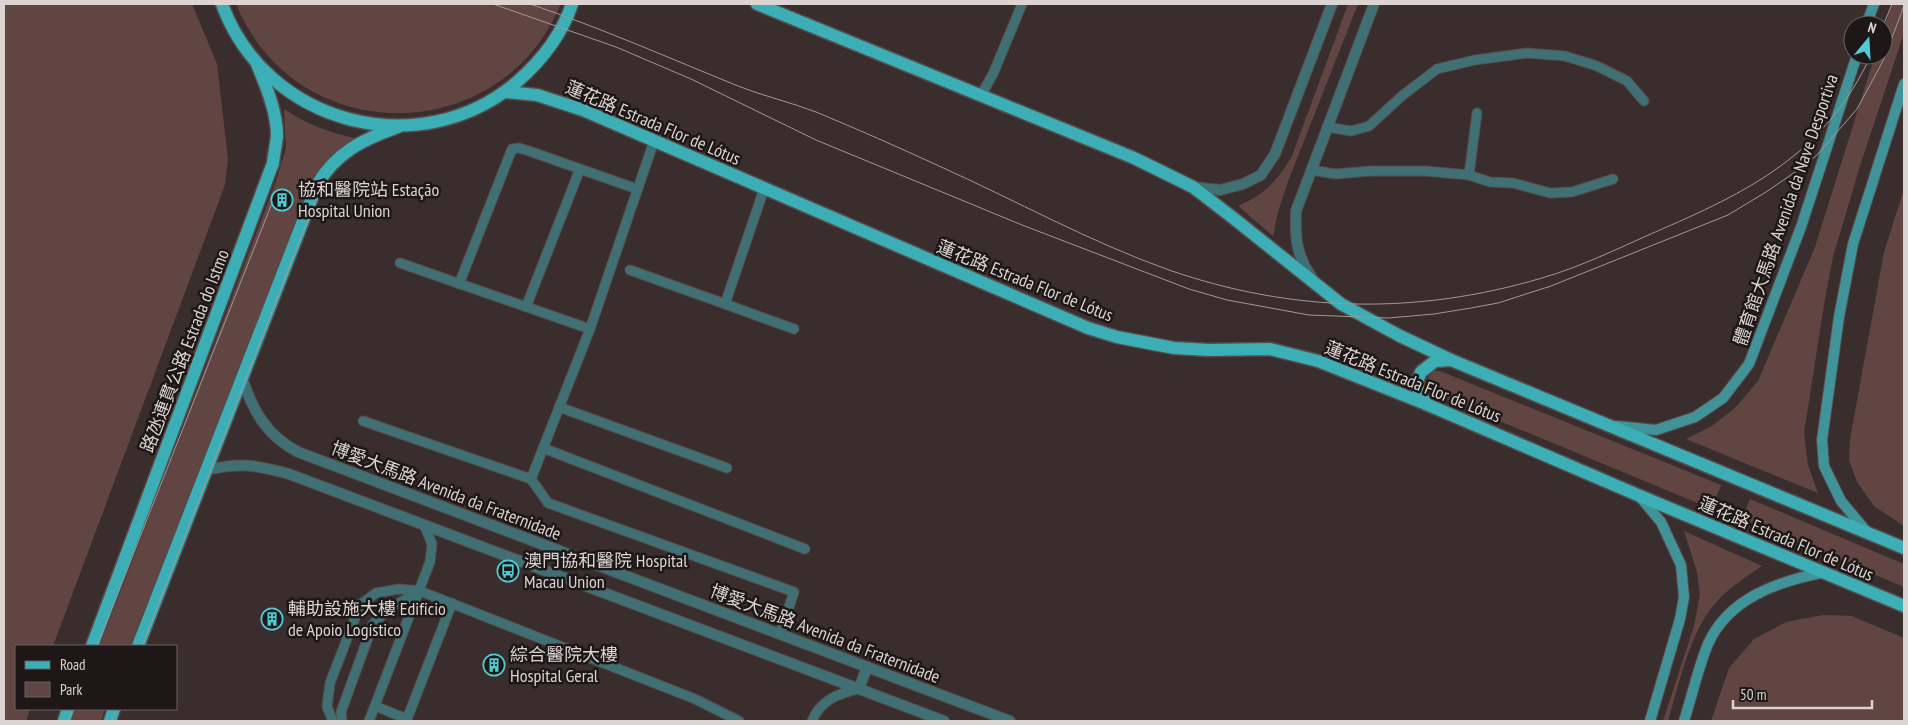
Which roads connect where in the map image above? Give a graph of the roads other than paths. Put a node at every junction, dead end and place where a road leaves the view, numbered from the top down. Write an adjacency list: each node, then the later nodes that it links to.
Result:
1 (222, 4): 7 (main road)
2 (572, 4): 10 (main road)
3 (757, 4): 11 (main road, 蓮花路 Estrada Flor de Lótus)
4 (1022, 4): 11 (lane)
5 (1332, 4): 21 (street)
6 (1374, 4): 15 (street)
7 (257, 64): 14 (main road); 52 (main road, 路氹連貫公路 Estrada do Istmo)
8 (1854, 65): 37 (main road, 體育館大馬路 Avenida da Nave Desportiva)
9 (1904, 84): 44 (main road)
10 (505, 92): 14 (main road); 16 (main road, 蓮花路 Estrada Flor de Lótus)
11 (981, 95): 21 (main road, 蓮花路 Estrada Flor de Lótus)
12 (1644, 101): 15 (lane)
13 (1477, 112): 19 (lane)
14 (398, 127): 33 (main road)
15 (1328, 127): 18 (street)
16 (654, 141): 22 (lane); 23 (main road, 蓮花路 Estrada Flor de Lótus)
17 (580, 169): 22 (lane); 26 (lane); 29 (lane)
18 (1311, 170): 19 (lane); 27 (street)
19 (1468, 175): 20 (lane)
20 (1613, 178)
21 (1193, 187): 27 (main road, 蓮花路 Estrada Flor de Lótus)
22 (637, 189): 30 (lane)
23 (764, 189): 28 (lane); 34 (main road, 蓮花路 Estrada Flor de Lótus)
24 (400, 263): 26 (lane)
25 (630, 270): 28 (lane)
26 (459, 284): 29 (lane)
27 (1319, 287): 32 (main road, 蓮花路 Estrada Flor de Lótus)
28 (725, 304): 31 (lane)
29 (526, 307): 30 (lane)
30 (590, 329): 35 (lane)
31 (794, 329)
32 (1451, 360): 34 (main road); 37 (main road, 蓮花路 Estrada Flor de Lótus)
33 (242, 378): 40 (main road); 51 (street, 博愛大馬路 Avenida da Fraternidade)
34 (1426, 404): 42 (main road, 蓮花路 Estrada Flor de Lótus)
35 (559, 407): 38 (lane); 39 (lane)
36 (363, 421): 41 (lane)
37 (1611, 425): 44 (main road, 蓮花路 Estrada Flor de Lótus)
38 (543, 448): 41 (lane); 45 (lane)
39 (727, 468)
40 (206, 470): 43 (street); 53 (main road)
41 (531, 479): 51 (lane)
42 (1640, 496): 47 (main road, 蓮花路 Estrada Flor de Lótus); 66 (main road)
43 (425, 526): 48 (lane); 55 (street)
44 (1867, 532): 46 (main road, 蓮花路 Estrada Flor de Lótus)
45 (805, 548)
46 (1904, 548)
47 (1821, 573): 50 (main road, 蓮花路 Estrada Flor de Lótus); 67 (main road)
48 (420, 591): 49 (lane); 56 (lane); 59 (lane); 60 (lane)
49 (452, 603): 56 (lane); 62 (lane)
50 (1904, 606)
51 (780, 634): 54 (street, 博愛大馬路 Avenida da Fraternidade)
52 (92, 645)
53 (138, 645)
54 (867, 667): 55 (street); 58 (street, 博愛大馬路 Avenida da Fraternidade)
55 (859, 689): 57 (street); 63 (lane)
56 (375, 706): 61 (lane)
57 (927, 717): 64 (street)
58 (991, 718): 65 (street, 博愛大馬路 Avenida da Fraternidade)
59 (334, 721)
60 (342, 721)
61 (369, 721)
62 (739, 721)
63 (812, 721)
64 (944, 721)
65 (1010, 721)
66 (1650, 721)
67 (1684, 721)

